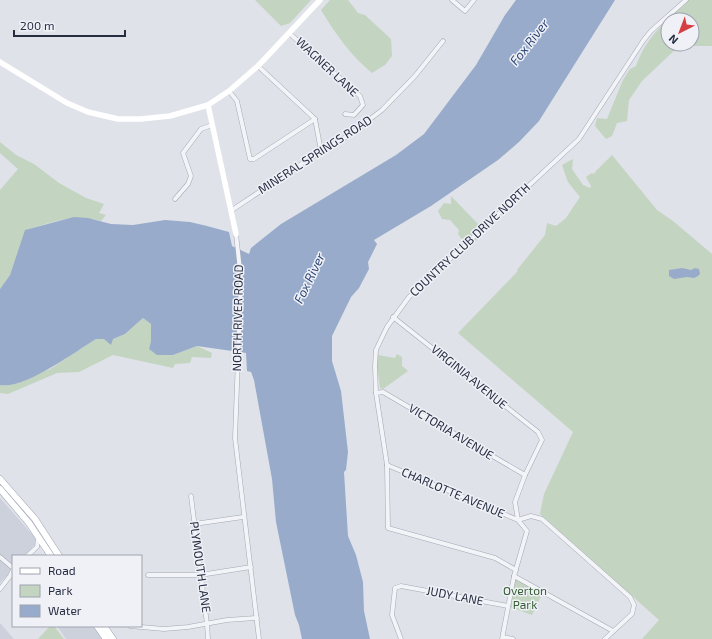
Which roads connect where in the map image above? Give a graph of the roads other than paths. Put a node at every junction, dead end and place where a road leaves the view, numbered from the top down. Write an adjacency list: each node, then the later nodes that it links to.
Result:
1 (320, 0): 5 (street)
2 (452, 0): 3 (street)
3 (474, 0)
4 (686, 0): 18 (street, COUNTRY CLUB DRIVE NORTH)
5 (289, 33): 8 (street); 11 (street, WAGNER LANE)
6 (443, 41): 14 (street, MINERAL SPRINGS ROAD)
7 (0, 62): 10 (street)
8 (258, 66): 9 (street); 12 (street)
9 (229, 91): 10 (street); 12 (street)
10 (208, 105): 13 (street, NORTH RIVER ROAD)
11 (345, 114)
12 (315, 119): 14 (street)
13 (212, 125): 15 (street); 16 (street, NORTH RIVER ROAD)
14 (321, 151): 16 (street, MINERAL SPRINGS ROAD)
15 (175, 199)
16 (232, 210): 17 (street, NORTH RIVER ROAD)
17 (236, 234): 25 (street, NORTH RIVER ROAD)
18 (393, 317): 19 (street, COUNTRY CLUB DRIVE NORTH); 21 (street, VIRGINIA AVENUE)
19 (376, 393): 20 (street, COUNTRY CLUB DRIVE NORTH); 21 (street, VICTORIA AVENUE)
20 (387, 465): 26 (street, CHARLOTTE AVENUE); 37 (street, COUNTRY CLUB DRIVE NORTH)
21 (525, 475): 26 (street)
22 (0, 479): 33 (main road)
23 (0, 489): 28 (main road)
24 (191, 496): 27 (street, PLYMOUTH LANE)
25 (243, 517): 27 (street); 35 (street, NORTH RIVER ROAD)
26 (518, 520): 37 (street); 48 (street)
27 (194, 524): 40 (street, PLYMOUTH LANE)
28 (38, 536): 29 (street); 30 (main road)
29 (35, 550): 30 (street); 31 (street)
30 (47, 550): 32 (main road)
31 (28, 555)
32 (50, 555)
33 (58, 555)
34 (0, 557): 36 (street)
35 (251, 567): 40 (street); 44 (street, NORTH RIVER ROAD)
36 (12, 568)
37 (516, 570): 41 (street)
38 (12, 571): 42 (street)
39 (148, 575): 40 (street)
40 (200, 575): 45 (street, PLYMOUTH LANE)
41 (514, 576): 43 (street); 48 (street)
42 (0, 589)
43 (508, 606): 49 (street); 54 (street, JUDY LANE)
44 (256, 618): 45 (street); 53 (street, NORTH RIVER ROAD)
45 (207, 624): 47 (street); 52 (street, PLYMOUTH LANE)
46 (103, 627): 50 (main road); 51 (main road)
47 (141, 627)
48 (613, 631): 56 (street)
49 (503, 638): 55 (street)
50 (106, 639)
51 (113, 639)
52 (208, 639)
53 (259, 639)
54 (401, 639)
55 (513, 639)
56 (605, 639)

